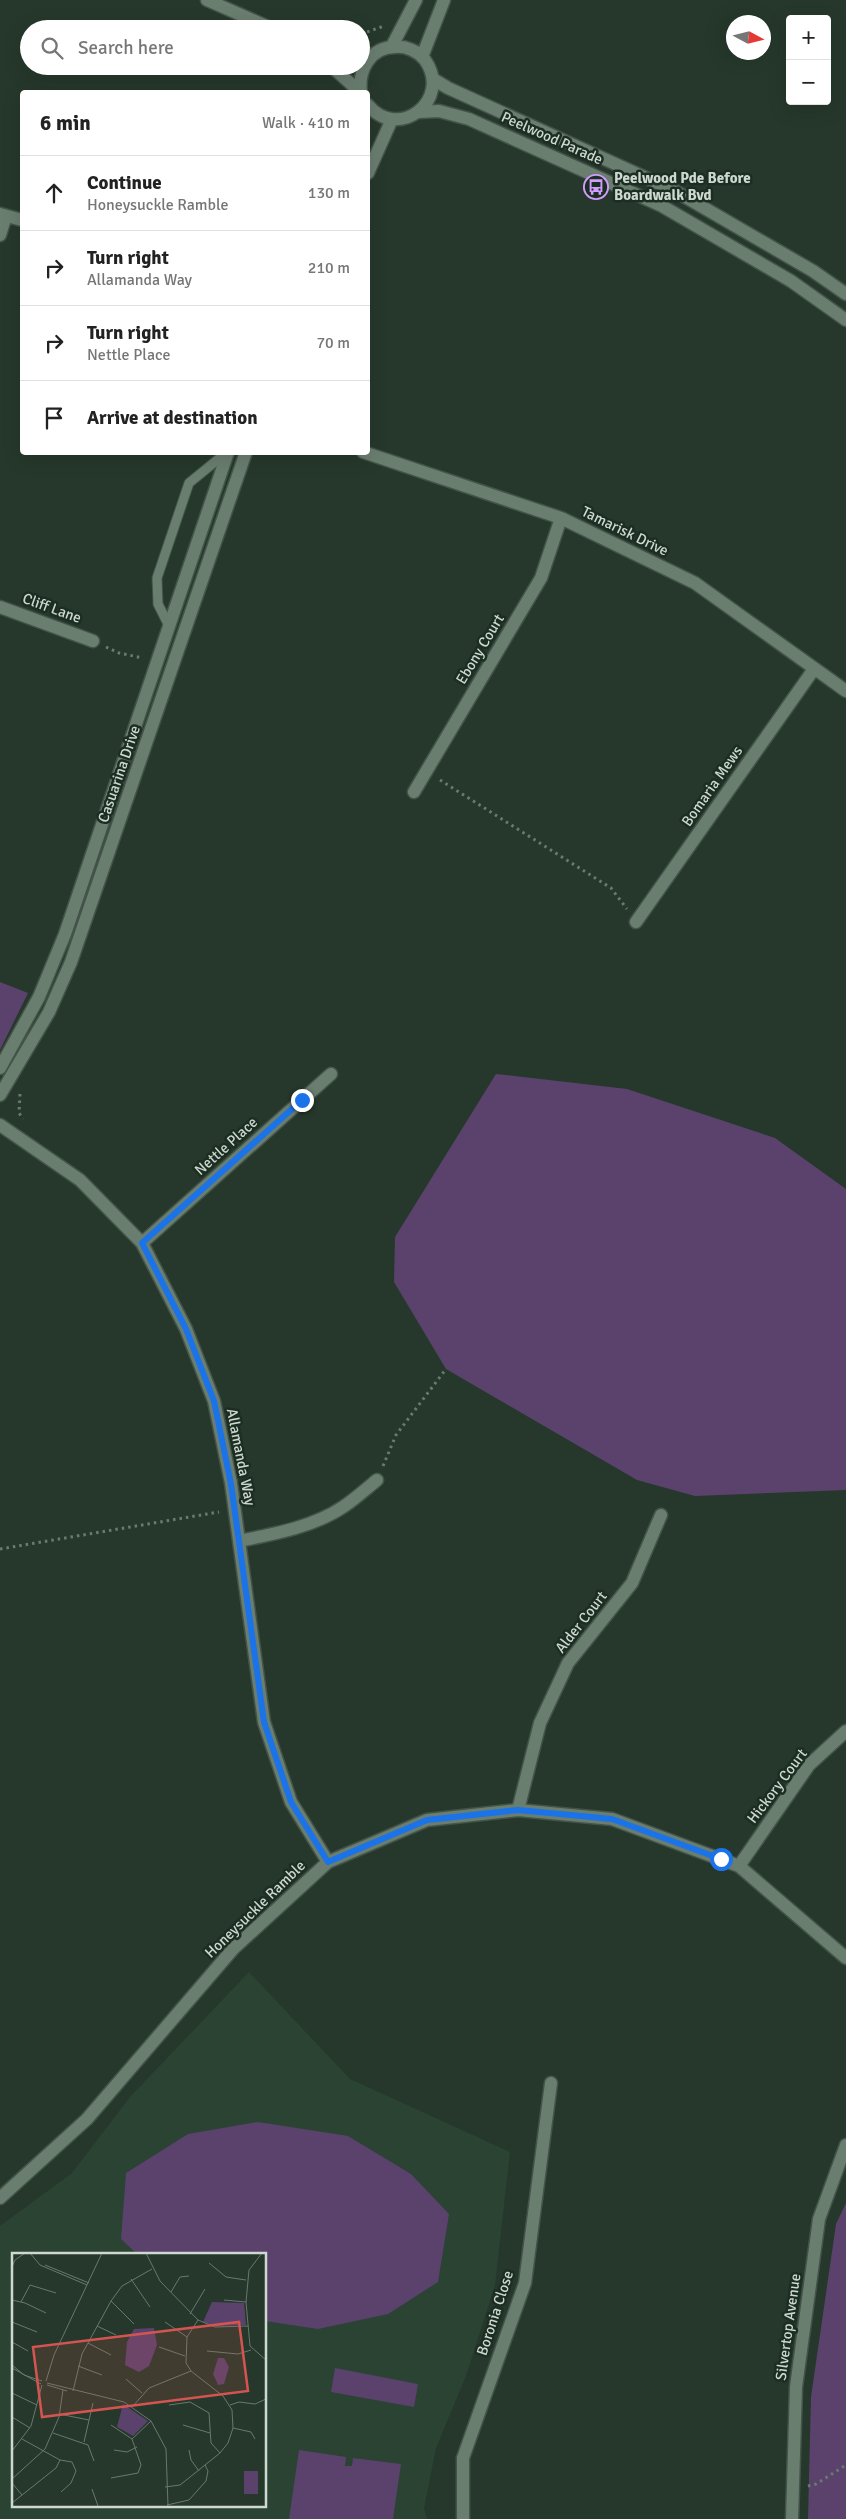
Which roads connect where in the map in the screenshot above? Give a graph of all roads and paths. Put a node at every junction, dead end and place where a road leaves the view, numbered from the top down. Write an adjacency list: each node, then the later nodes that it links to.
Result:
1 (207, 0): 4 (street)
2 (416, 0): 5 (street)
3 (444, 0): 7 (street)
4 (253, 20)
5 (392, 46): 6 (street); 7 (street)
6 (370, 52)
7 (422, 57): 10 (street)
8 (341, 75): 11 (street)
9 (361, 75): 12 (street)
10 (433, 79): 14 (street); 20 (street, Peelwood Parade)
11 (359, 90)
12 (361, 90)
13 (370, 109): 15 (street)
14 (419, 112): 15 (street, Peelwood Parade); 21 (street, Peelwood Parade)
15 (392, 119): 16 (street)
16 (370, 168)
17 (3, 215): 18 (street); 19 (street)
18 (20, 219)
19 (0, 235)
20 (846, 294)
21 (846, 320)
22 (370, 454): 26 (street, Tamarisk Drive)
23 (224, 455): 28 (lane, Casuarina Drive)
24 (227, 455): 28 (street, Casuarina Drive)
25 (245, 455): 37 (street, Casuarina Drive)
26 (561, 518): 30 (street, Tamarisk Drive); 32 (street, Ebony Court)
27 (0, 607): 29 (street, Cliff Lane)
28 (169, 626): 35 (street, Casuarina Drive)
29 (93, 641)
30 (814, 669): 31 (street, Tamarisk Drive); 34 (street, Bomaria Mews)
31 (846, 691)
32 (426, 771): 33 (street, Ebony Court); 34 (path)
33 (414, 792)
34 (636, 922)
35 (0, 1068)
36 (331, 1074): 39 (street, Nettle Place)
37 (0, 1096)
38 (0, 1125): 39 (street, Allamanda Way)
39 (142, 1243): 42 (street, Allamanda Way)
40 (446, 1369): 41 (path)
41 (377, 1480): 44 (street)
42 (234, 1509): 44 (street, Allamanda Way); 45 (path)
43 (661, 1515): 47 (street, Alder Court)
44 (239, 1541): 48 (street, Allamanda Way)
45 (0, 1549)
46 (846, 1731): 49 (street, Hickory Court)
47 (518, 1810): 48 (street, Honeysuckle Ramble); 49 (street, Honeysuckle Ramble)
48 (328, 1862): 53 (street, Honeysuckle Ramble)
49 (739, 1866): 50 (street, Honeysuckle Ramble)
50 (846, 1958)
51 (551, 2083): 56 (street, Boronia Close)
52 (846, 2145): 57 (street, Silvertop Avenue)
53 (0, 2198)
54 (846, 2465): 55 (path)
55 (802, 2487)
56 (463, 2519)
57 (792, 2519)

